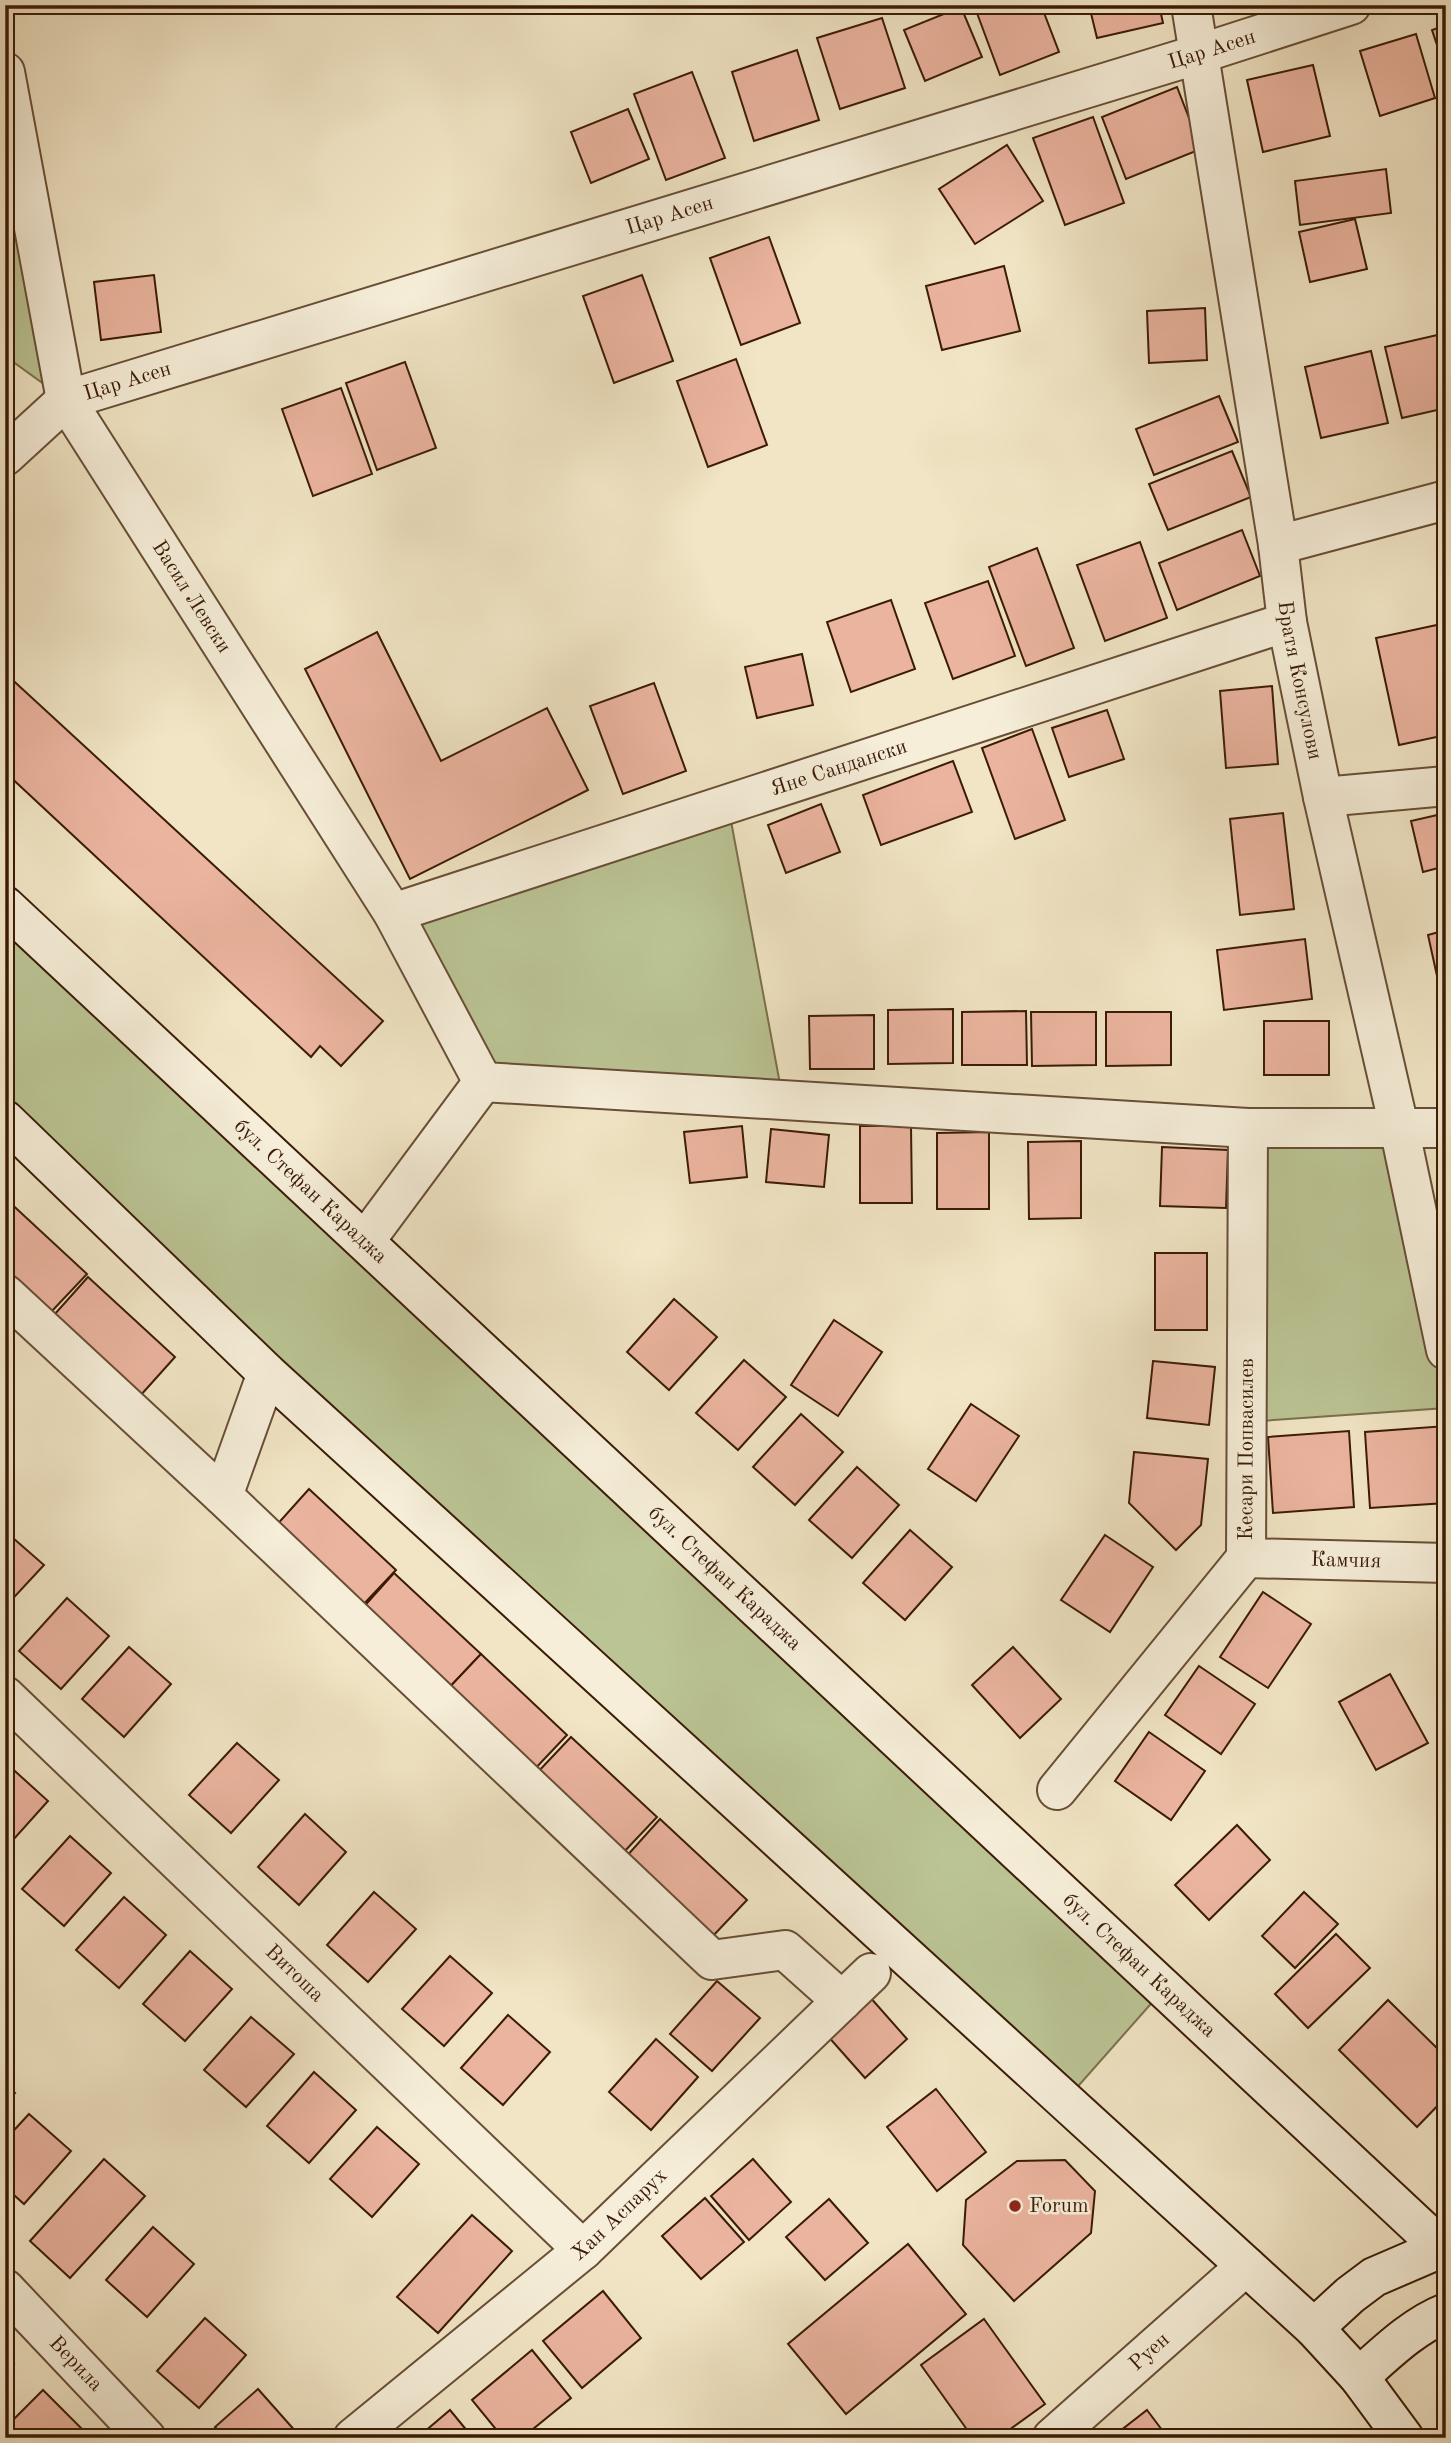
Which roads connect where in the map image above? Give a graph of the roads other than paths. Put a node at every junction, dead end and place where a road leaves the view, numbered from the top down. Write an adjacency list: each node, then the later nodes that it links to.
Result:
1 (1191, 5): 3 (street, Братя Консулови)
2 (1351, 5): 3 (street, Цар Асен)
3 (1199, 54): 5 (street, Цар Асен); 8 (street, Братя Консулови)
4 (5, 72): 5 (street, Васил Левски)
5 (66, 400): 6 (street, Цар Асен); 13 (street, Васил Левски)
6 (5, 456)
7 (1446, 500): 8 (street)
8 (1278, 545): 9 (street, Братя Консулови)
9 (1287, 622): 11 (street, Братя Консулови); 13 (street, Яне Сандански)
10 (1446, 786): 11 (street)
11 (1323, 797): 16 (street, Братя Консулови)
12 (5, 906): 19 (street, бул. Стефан Караджа)
13 (393, 913): 14 (street, Васил Левски)
14 (483, 1082): 17 (street); 19 (street)
15 (5, 1119): 22 (street)
16 (1399, 1127): 17 (street); 18 (street); 21 (street, Братя Консулови)
17 (1248, 1128): 24 (street, Кесари Попвасилев)
18 (1446, 1128)
19 (365, 1241): 30 (street, бул. Стефан Караджа)
20 (5, 1294): 23 (street)
21 (1446, 1350)
22 (267, 1373): 23 (street); 32 (street)
23 (223, 1496): 29 (street)
24 (1245, 1558): 25 (street, Камчия); 27 (street, Кесари Попвасилев)
25 (1446, 1563)
26 (5, 1696): 31 (street, Витоша)
27 (1057, 1790)
28 (872, 1973): 29 (street, Хан Аспарух)
29 (842, 2001): 31 (street, Хан Аспарух)
30 (1444, 2249): 35 (street)
31 (583, 2250): 38 (street, Хан Аспарух)
32 (1246, 2266): 35 (street); 39 (street, Руен)
33 (5, 2289): 37 (street, Верила)
34 (1446, 2313): 36 (street)
35 (1314, 2328): 36 (street)
36 (1359, 2377): 40 (street)
37 (146, 2438)
38 (353, 2438)
39 (1052, 2438)
40 (1404, 2438)

